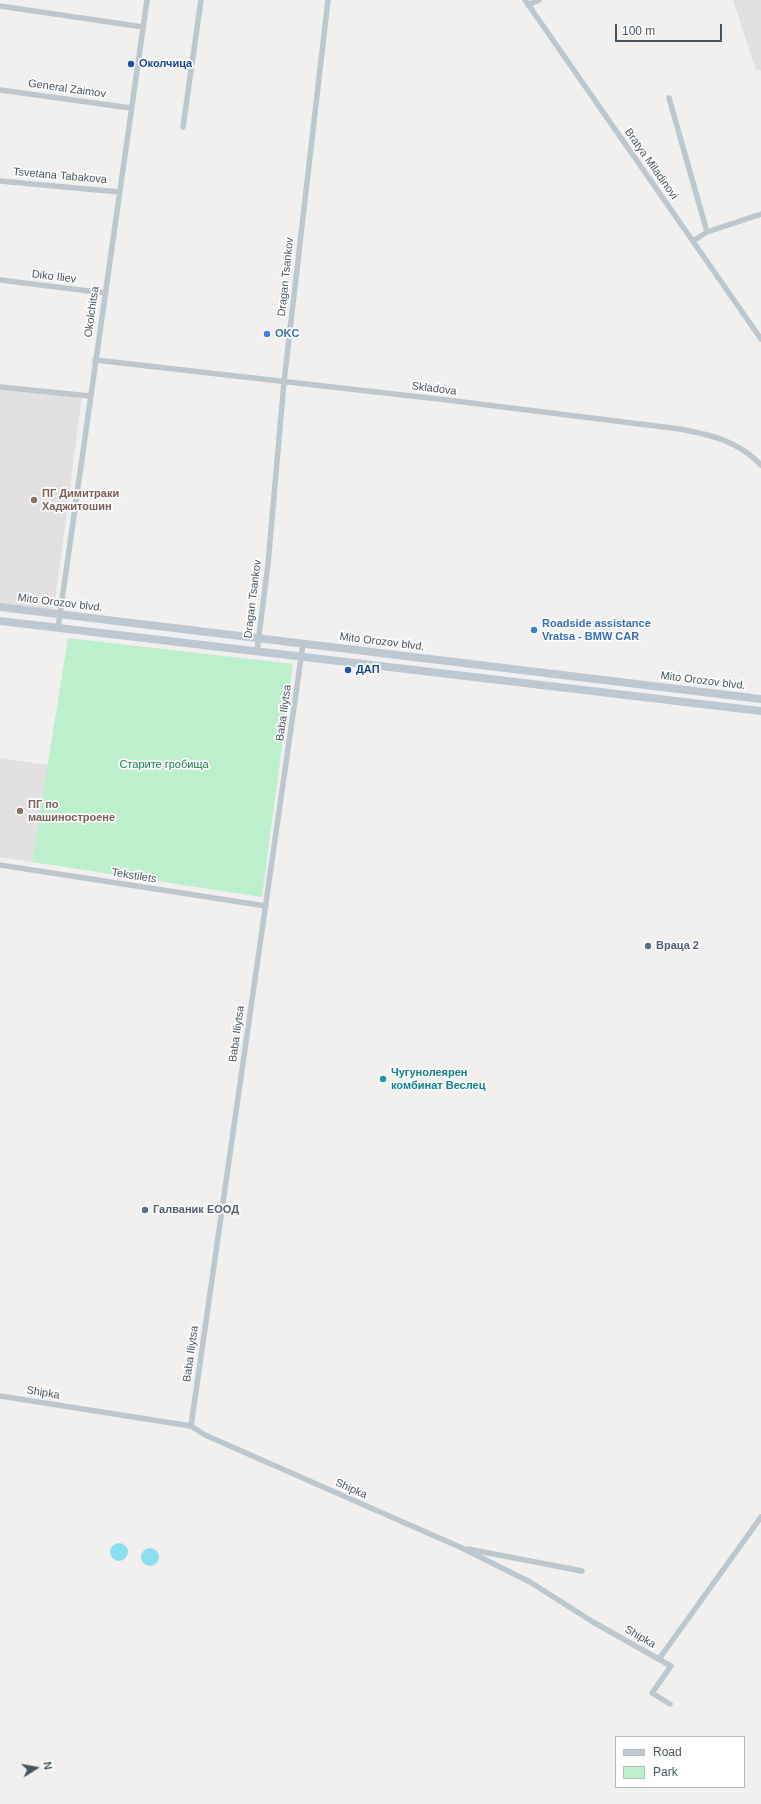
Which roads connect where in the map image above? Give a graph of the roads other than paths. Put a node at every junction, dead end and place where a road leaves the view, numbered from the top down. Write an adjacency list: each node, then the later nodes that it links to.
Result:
1 (147, 0): 7 (street, Okolchitsa)
2 (201, 0): 11 (street)
3 (328, 0): 21 (street, Dragan Tsankov)
4 (539, 0): 5 (street)
5 (526, 3): 16 (street, Bratya Miladinovi)
6 (0, 6): 7 (street)
7 (143, 27): 10 (street, Okolchitsa)
8 (0, 90): 10 (street, General Zaimov)
9 (670, 98): 15 (street)
10 (131, 108): 13 (street, Okolchitsa)
11 (182, 127)
12 (0, 181): 13 (street, Tsvetana Tabakova)
13 (119, 192): 18 (street, Okolchitsa)
14 (761, 214): 15 (street)
15 (707, 232): 16 (street)
16 (693, 241): 19 (street, Bratya Miladinovi)
17 (0, 280): 18 (street, Diko Iliev)
18 (105, 293): 20 (street, Okolchitsa)
19 (761, 339)
20 (95, 360): 21 (street, Skladova); 23 (street, Okolchitsa)
21 (284, 382): 24 (street, Skladova); 29 (street, Dragan Tsankov)
22 (0, 387): 23 (street)
23 (90, 396): 26 (street, Okolchitsa)
24 (761, 465)
25 (0, 607): 26 (main road, Mito Orozov blvd.)
26 (60, 614): 28 (street, Okolchitsa); 29 (main road, Mito Orozov blvd.)
27 (0, 621): 28 (main road, Mito Orozov blvd.)
28 (58, 628): 31 (main road, Mito Orozov blvd.)
29 (258, 638): 30 (main road, Mito Orozov blvd.); 31 (street, Dragan Tsankov)
30 (303, 644): 32 (street, Baba Iliytsa); 33 (main road, Mito Orozov blvd.)
31 (257, 651): 32 (main road, Mito Orozov blvd.)
32 (302, 656): 34 (main road, Mito Orozov blvd.); 36 (street, Baba Iliytsa)
33 (761, 699)
34 (761, 711)
35 (0, 865): 36 (street, Tekstilets)
36 (266, 906): 38 (street, Baba Iliytsa)
37 (0, 1396): 38 (street, Shipka)
38 (191, 1426): 40 (street, Shipka)
39 (761, 1517): 42 (street)
40 (462, 1548): 41 (street); 42 (street, Shipka)
41 (582, 1571)
42 (659, 1659): 43 (street, Shipka)
43 (670, 1704)

